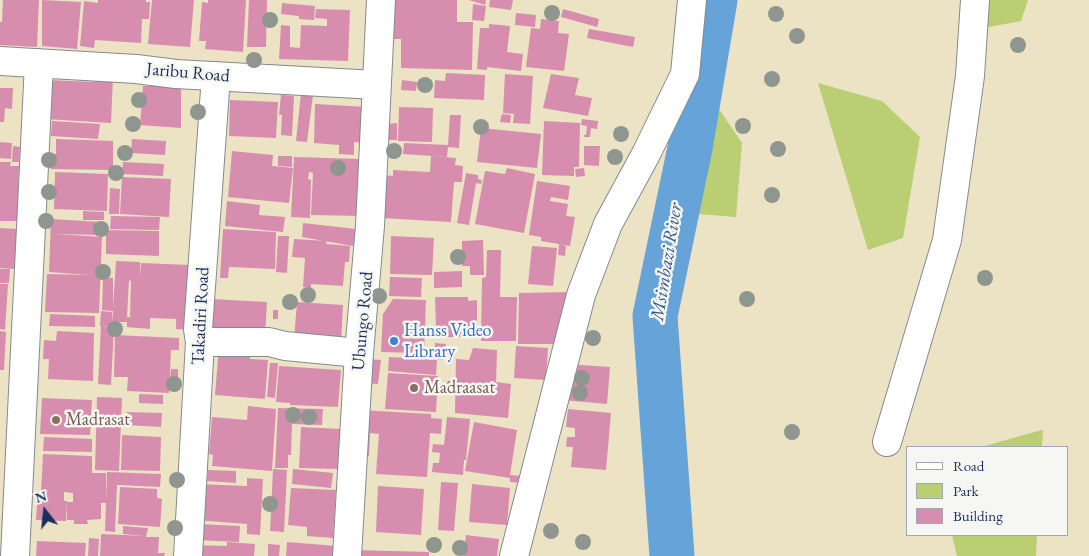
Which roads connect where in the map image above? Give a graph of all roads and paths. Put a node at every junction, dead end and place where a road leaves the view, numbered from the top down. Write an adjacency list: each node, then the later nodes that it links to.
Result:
1 (381, 0): 7 (street, Ubungo Road)
2 (692, 0): 14 (street)
3 (975, 0): 10 (street)
4 (0, 61): 5 (street, Jaribu Road)
5 (38, 63): 6 (street, Jaribu Road); 11 (street)
6 (216, 76): 7 (street, Jaribu Road); 8 (street, Takadiri Road)
7 (376, 85): 9 (street, Ubungo Road)
8 (200, 342): 9 (street); 12 (street, Takadiri Road)
9 (359, 353): 13 (street, Ubungo Road)
10 (887, 442)
11 (14, 556)
12 (188, 556)
13 (347, 556)
14 (514, 556)

